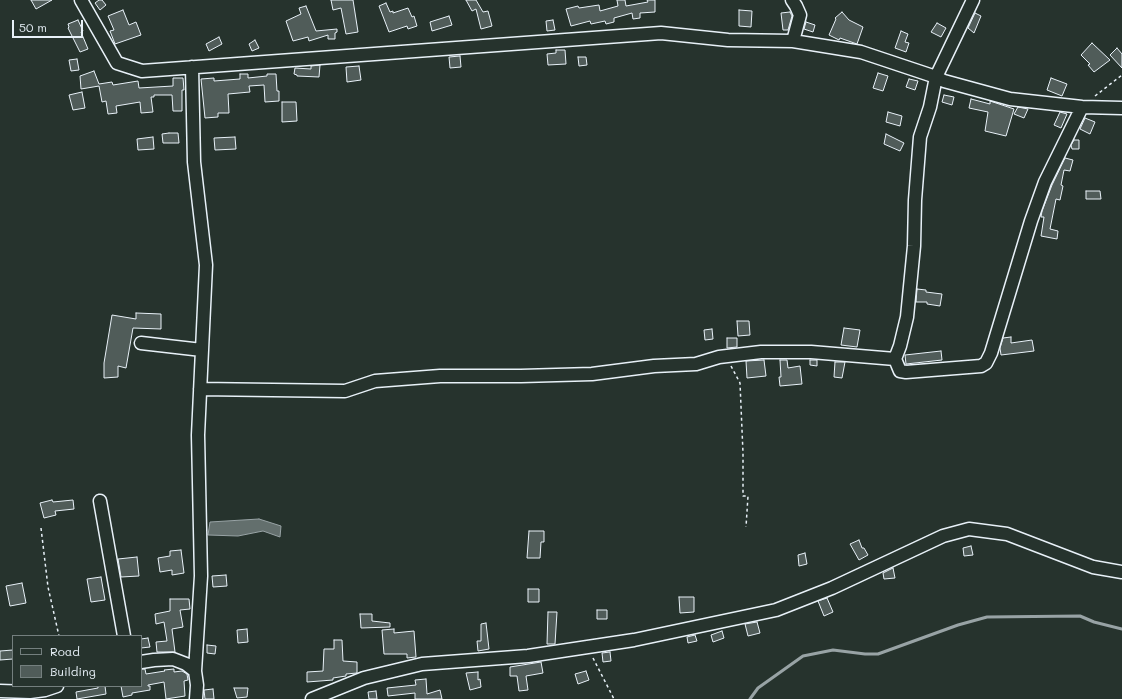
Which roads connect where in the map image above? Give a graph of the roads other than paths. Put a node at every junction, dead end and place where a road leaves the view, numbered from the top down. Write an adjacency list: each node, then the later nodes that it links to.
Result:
1 (81, 0): 5 (street)
2 (792, 0): 4 (street)
3 (972, 0): 6 (street)
4 (793, 41): 5 (street); 6 (street)
5 (192, 67): 10 (street)
6 (936, 77): 7 (street); 11 (street)
7 (1082, 108): 8 (street); 11 (street)
8 (1122, 108)
9 (141, 344): 10 (street)
10 (202, 350): 12 (street)
11 (895, 359): 12 (street)
12 (200, 389): 17 (street)
13 (100, 501): 15 (street)
14 (1122, 572): 21 (street)
15 (124, 635)
16 (142, 662): 17 (street)
17 (195, 671): 20 (street)
18 (54, 687): 19 (street)
19 (0, 691)
20 (196, 699)
21 (312, 699)

